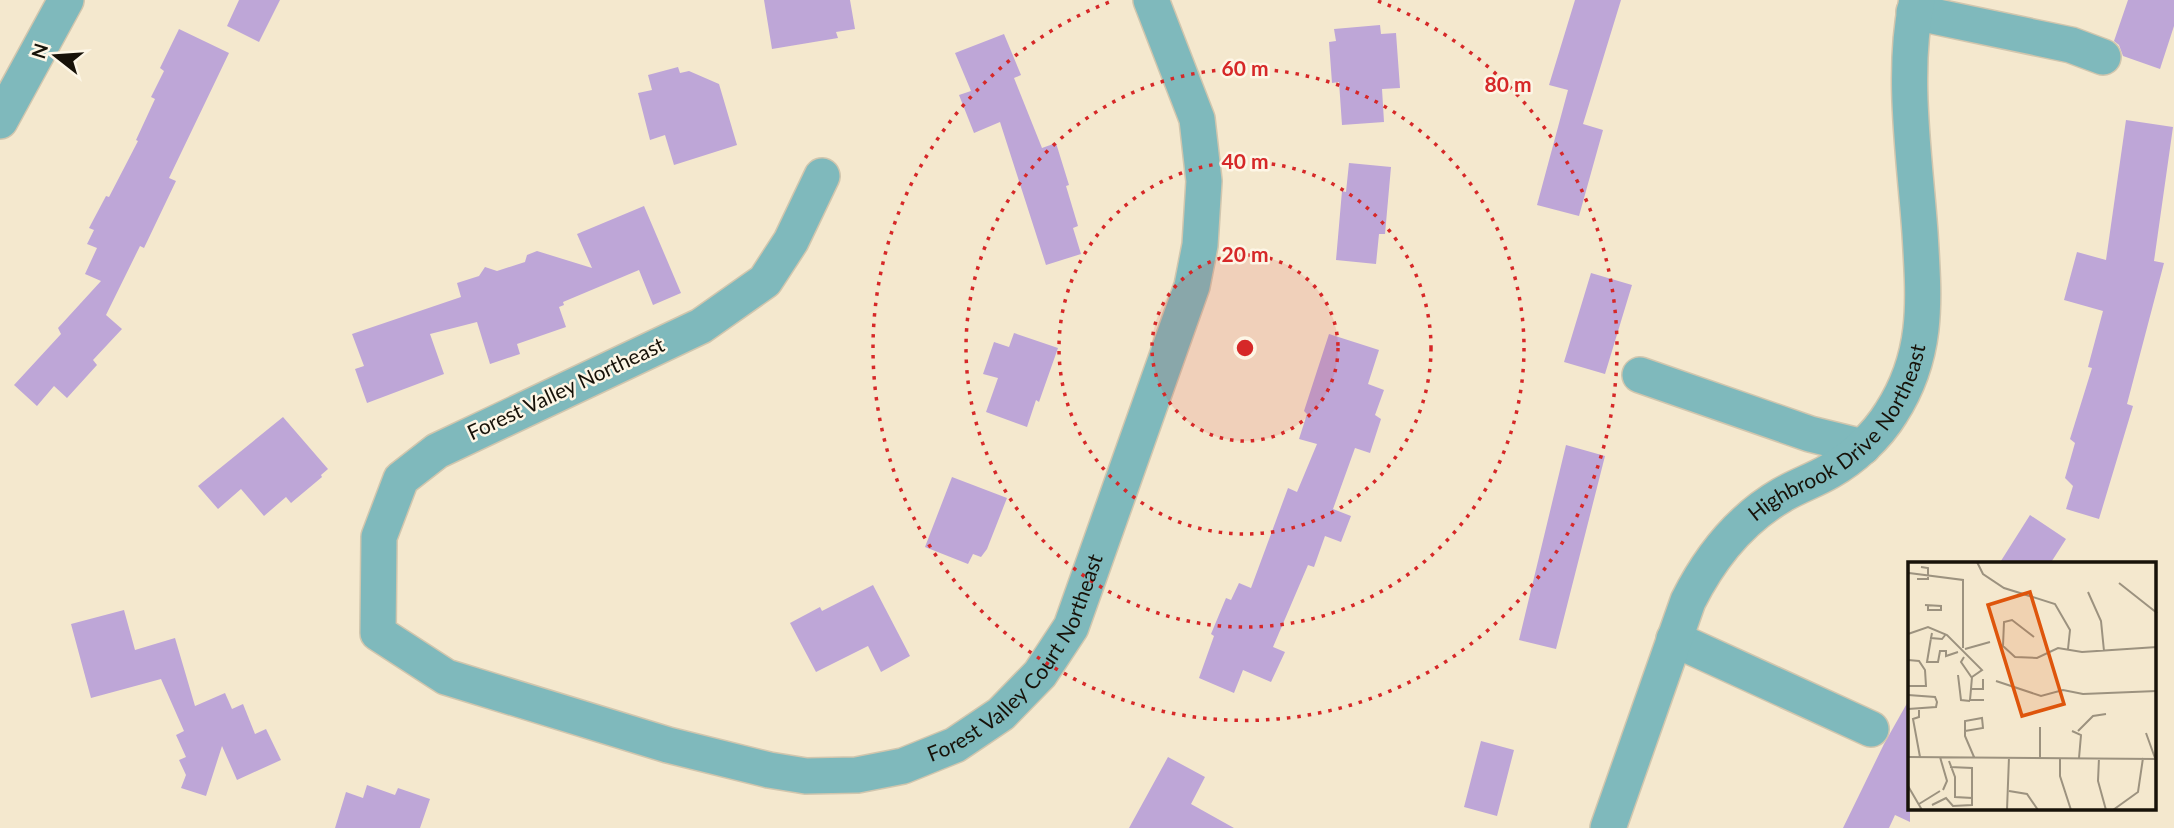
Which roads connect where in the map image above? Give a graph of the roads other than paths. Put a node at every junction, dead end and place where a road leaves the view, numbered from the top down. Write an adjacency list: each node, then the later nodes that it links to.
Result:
1 (66, 0): 5 (street)
2 (1151, 0): 9 (street, Forest Valley Court Northeast)
3 (1915, 6): 4 (street); 8 (street, Highbrook Drive Northeast)
4 (2103, 57)
5 (0, 121)
6 (822, 176): 9 (street, Forest Valley Northeast)
7 (1640, 376): 8 (street)
8 (1863, 447): 10 (street, Highbrook Drive Northeast)
9 (378, 633)
10 (1674, 639): 11 (street); 12 (street, Highbrook Drive Northeast)
11 (1871, 729)
12 (1608, 828)

